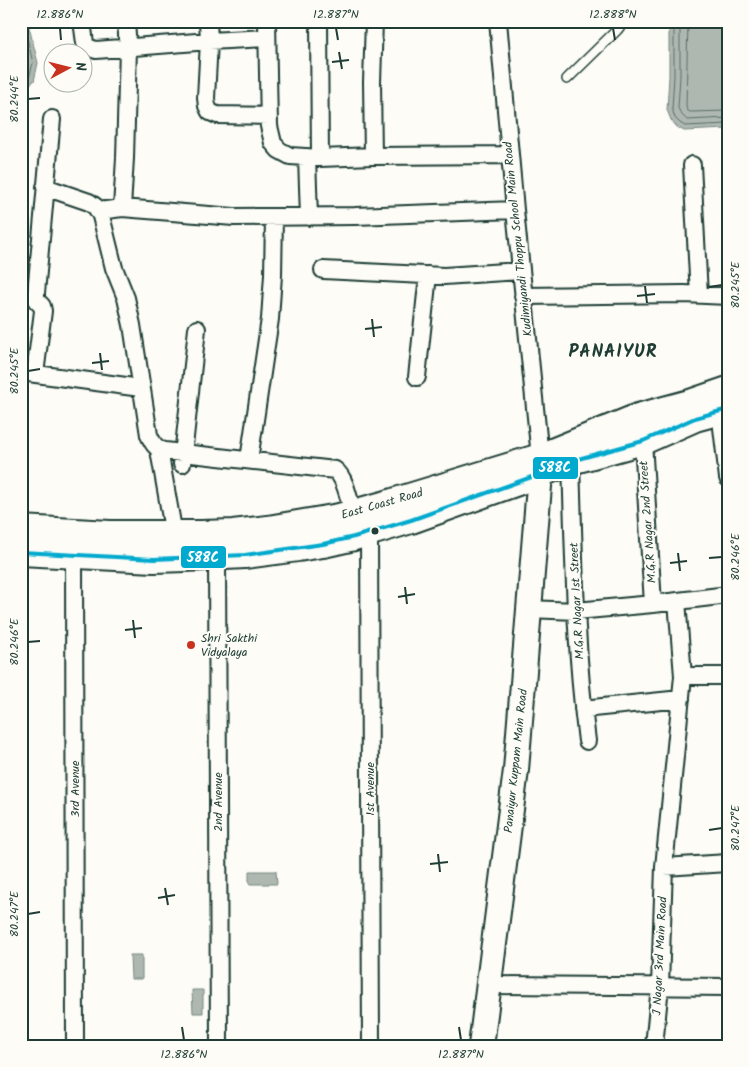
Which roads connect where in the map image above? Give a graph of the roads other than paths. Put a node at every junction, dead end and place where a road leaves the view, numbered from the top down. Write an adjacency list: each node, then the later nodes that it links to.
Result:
1 (82, 21): 11 (street)
2 (126, 21): 11 (street)
3 (208, 21): 10 (street)
4 (267, 21): 9 (street)
5 (319, 21): 17 (street)
6 (374, 21): 16 (street)
7 (498, 21): 15 (street, Kudimiyandi Thoppu School Main Road)
8 (624, 21): 12 (lane)
9 (267, 38): 10 (street); 13 (street)
10 (209, 41): 11 (street); 13 (street)
11 (128, 48): 20 (street)
12 (567, 79)
13 (269, 116): 17 (street)
14 (52, 119): 19 (street)
15 (509, 155): 16 (street); 21 (street, Kudimiyandi Thoppu School Main Road)
16 (373, 156): 17 (street)
17 (313, 158): 24 (street)
18 (692, 165): 28 (street)
19 (45, 187): 22 (street); 32 (street)
20 (122, 208): 22 (street); 23 (street)
21 (515, 210): 24 (street); 26 (street, Kudimiyandi Thoppu School Main Road)
22 (99, 211): 34 (street)
23 (274, 217): 24 (street); 39 (street)
24 (309, 217)
25 (323, 270): 27 (street)
26 (521, 272): 27 (street); 29 (street, Kudimiyandi Thoppu School Main Road)
27 (428, 275): 33 (street)
28 (699, 295): 29 (street); 30 (street)
29 (524, 296): 41 (street, Kudimiyandi Thoppu School Main Road)
30 (728, 296)
31 (197, 329): 38 (street)
32 (28, 373): 34 (street)
33 (417, 377)
34 (141, 388): 37 (street)
35 (725, 403): 36 (main road, East Coast Road); 41 (main road, East Coast Road); 42 (street)
36 (643, 441): 40 (main road, East Coast Road); 51 (street, M.G.R Nagar 2nd Street)
37 (159, 450): 38 (street); 45 (street)
38 (183, 459): 39 (street)
39 (249, 460): 43 (street, 1st Avenue)
40 (571, 461): 41 (main road, East Coast Road); 53 (street, M.G.R Nagar 1st Street)
41 (540, 466): 43 (main road, East Coast Road); 52 (street, Panaiyur Kuppam Main Road)
42 (728, 478)
43 (361, 523): 45 (main road, East Coast Road); 48 (main road, East Coast Road); 66 (street, 1st Avenue)
44 (21, 530): 46 (main road, East Coast Road)
45 (174, 535): 46 (main road, East Coast Road)
46 (74, 544): 47 (main road, East Coast Road); 48 (main road, East Coast Road); 64 (street, 3rd Avenue)
47 (21, 552)
48 (217, 558): 65 (street, 2nd Avenue)
49 (728, 595): 50 (street)
50 (677, 601): 51 (street); 54 (street, J Nagar 3rd Main Road)
51 (654, 604): 53 (street)
52 (529, 609): 53 (street); 61 (street, Panaiyur Kuppam Main Road)
53 (576, 611): 57 (street, M.G.R Nagar 1st Street)
54 (683, 676): 55 (street); 56 (street, J Nagar 3rd Main Road)
55 (728, 676)
56 (681, 700): 57 (street); 60 (street, J Nagar 3rd Main Road)
57 (583, 709): 58 (street, M.G.R Nagar 1st Street)
58 (587, 741)
59 (728, 863): 60 (street)
60 (664, 866): 62 (street, J Nagar 3rd Main Road)
61 (488, 985): 62 (street); 67 (street, Panaiyur Kuppam Main Road)
62 (660, 986): 63 (street); 68 (street, J Nagar 3rd Main Road)
63 (728, 987)
64 (75, 1046)
65 (219, 1046)
66 (371, 1046)
67 (481, 1046)
68 (654, 1046)

